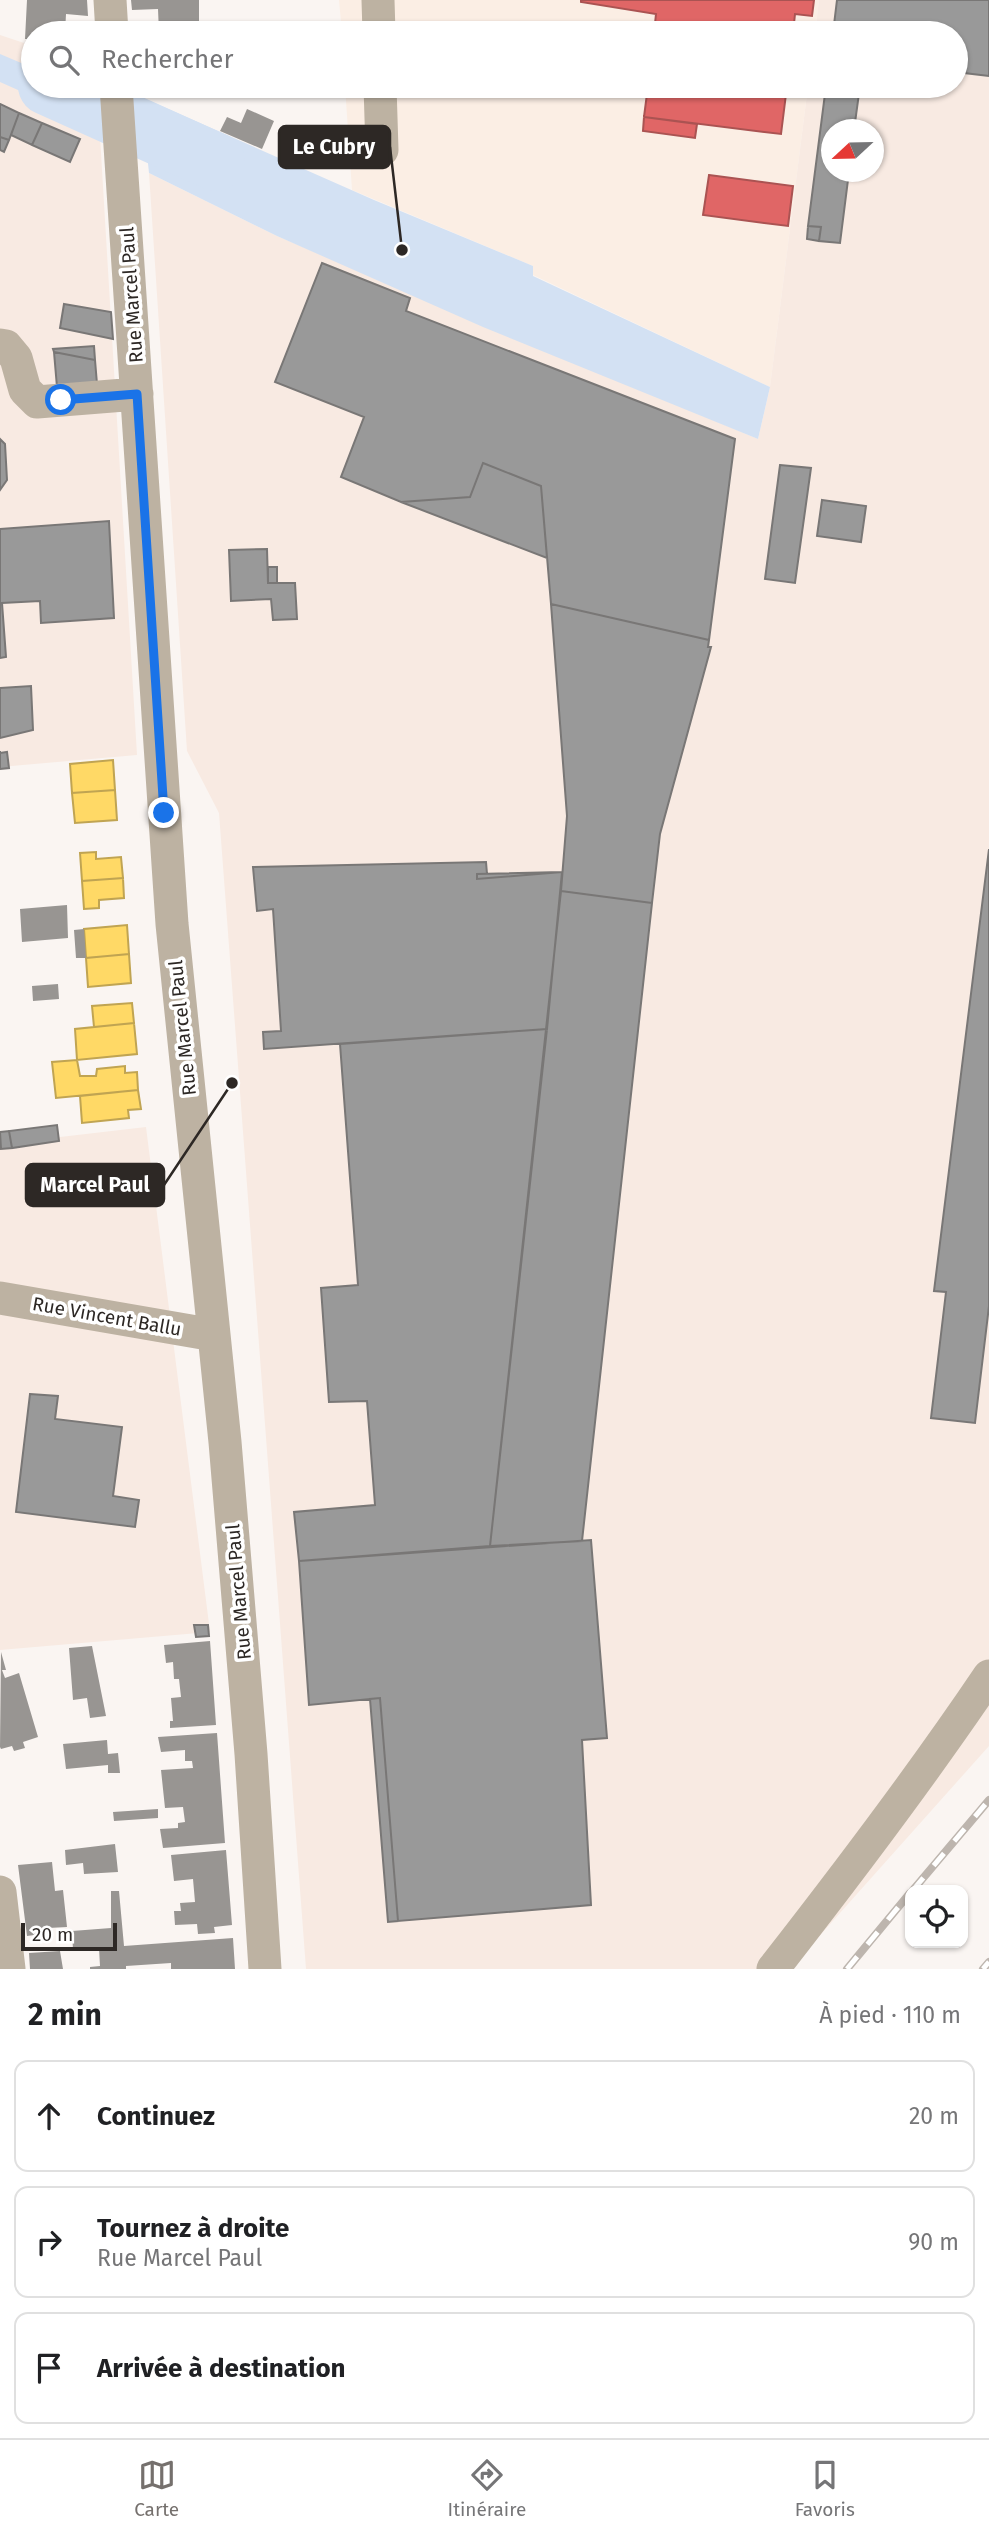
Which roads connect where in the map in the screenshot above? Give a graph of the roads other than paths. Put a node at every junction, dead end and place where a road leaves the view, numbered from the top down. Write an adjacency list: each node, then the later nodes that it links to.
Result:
1 (110, 0): 3 (street)
2 (378, 0): 4 (street)
3 (111, 21)
4 (379, 21)
5 (117, 98): 9 (street, Rue Marcel Paul)
6 (380, 98): 7 (street)
7 (382, 150)
8 (0, 345): 9 (street)
9 (137, 394): 11 (street, Rue Marcel Paul)
10 (0, 1298): 11 (street, Rue Vincent Ballu)
11 (214, 1335): 15 (street, Rue Marcel Paul)
12 (989, 1676): 16 (street)
13 (0, 1892): 14 (street)
14 (9, 1969)
15 (265, 1969)
16 (773, 1969)

